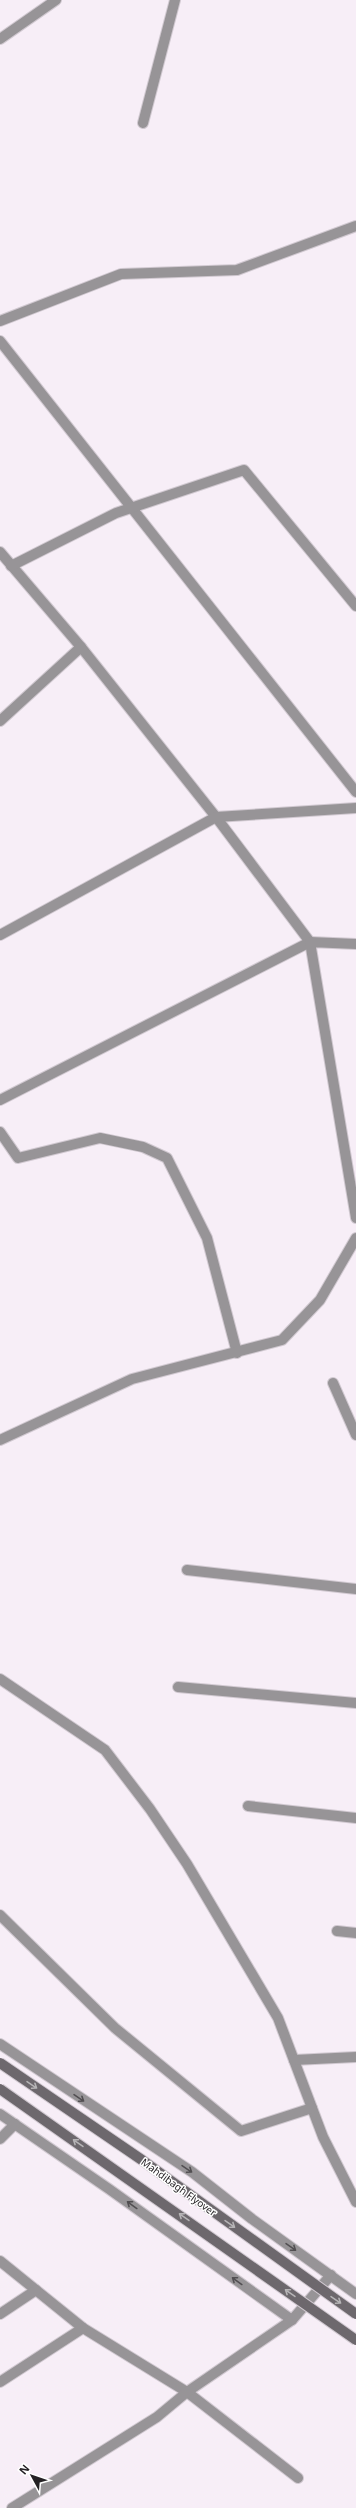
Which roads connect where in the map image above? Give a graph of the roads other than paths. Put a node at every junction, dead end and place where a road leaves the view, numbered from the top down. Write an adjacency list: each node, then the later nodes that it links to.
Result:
1 (56, 0): 3 (street)
2 (175, 0): 4 (street)
3 (0, 39)
4 (143, 123)
5 (356, 226): 6 (street)
6 (0, 321)
7 (0, 341): 8 (street)
8 (132, 508): 10 (street); 11 (street); 14 (street)
9 (0, 552): 10 (street)
10 (6, 565): 12 (street)
11 (356, 606)
12 (81, 647): 13 (street); 16 (street)
13 (0, 721)
14 (356, 792)
15 (356, 808): 16 (street)
16 (216, 817): 17 (street); 18 (street)
17 (0, 935)
18 (310, 942): 19 (street); 20 (street); 22 (street)
19 (356, 944)
20 (0, 1100)
21 (0, 1132): 24 (street)
22 (356, 1218)
23 (356, 1238): 24 (street)
24 (237, 1353): 27 (street)
25 (333, 1383): 26 (street)
26 (356, 1435)
27 (0, 1440)
28 (187, 1570): 29 (street)
29 (356, 1589)
30 (0, 1679): 40 (street)
31 (178, 1687): 32 (street)
32 (356, 1703)
33 (248, 1806): 34 (street)
34 (356, 1818)
35 (0, 1915): 43 (street)
36 (337, 1931): 37 (street)
37 (356, 1933)
38 (0, 2044): 49 (street, one-way to 49)
39 (356, 2057): 40 (street)
40 (294, 2060): 43 (street)
41 (0, 2063): 53 (main road, Mahdibagh Flyover, one-way to 53, bridge)
42 (0, 2089): 56 (main road, one-way to 42, bridge)
43 (312, 2108): 47 (street)
44 (0, 2114): 45 (street)
45 (15, 2124): 46 (street); 54 (street, one-way to 45)
46 (0, 2139)
47 (356, 2202)
48 (0, 2261): 50 (street)
49 (331, 2275): 51 (street); 54 (street)
50 (36, 2290): 52 (street); 55 (street)
51 (356, 2294)
52 (0, 2314)
53 (356, 2314)
54 (292, 2320): 58 (street)
55 (83, 2328): 57 (street); 58 (street)
56 (356, 2340)
57 (0, 2382)
58 (187, 2392): 59 (street); 60 (street)
59 (298, 2478)
60 (12, 2508)

